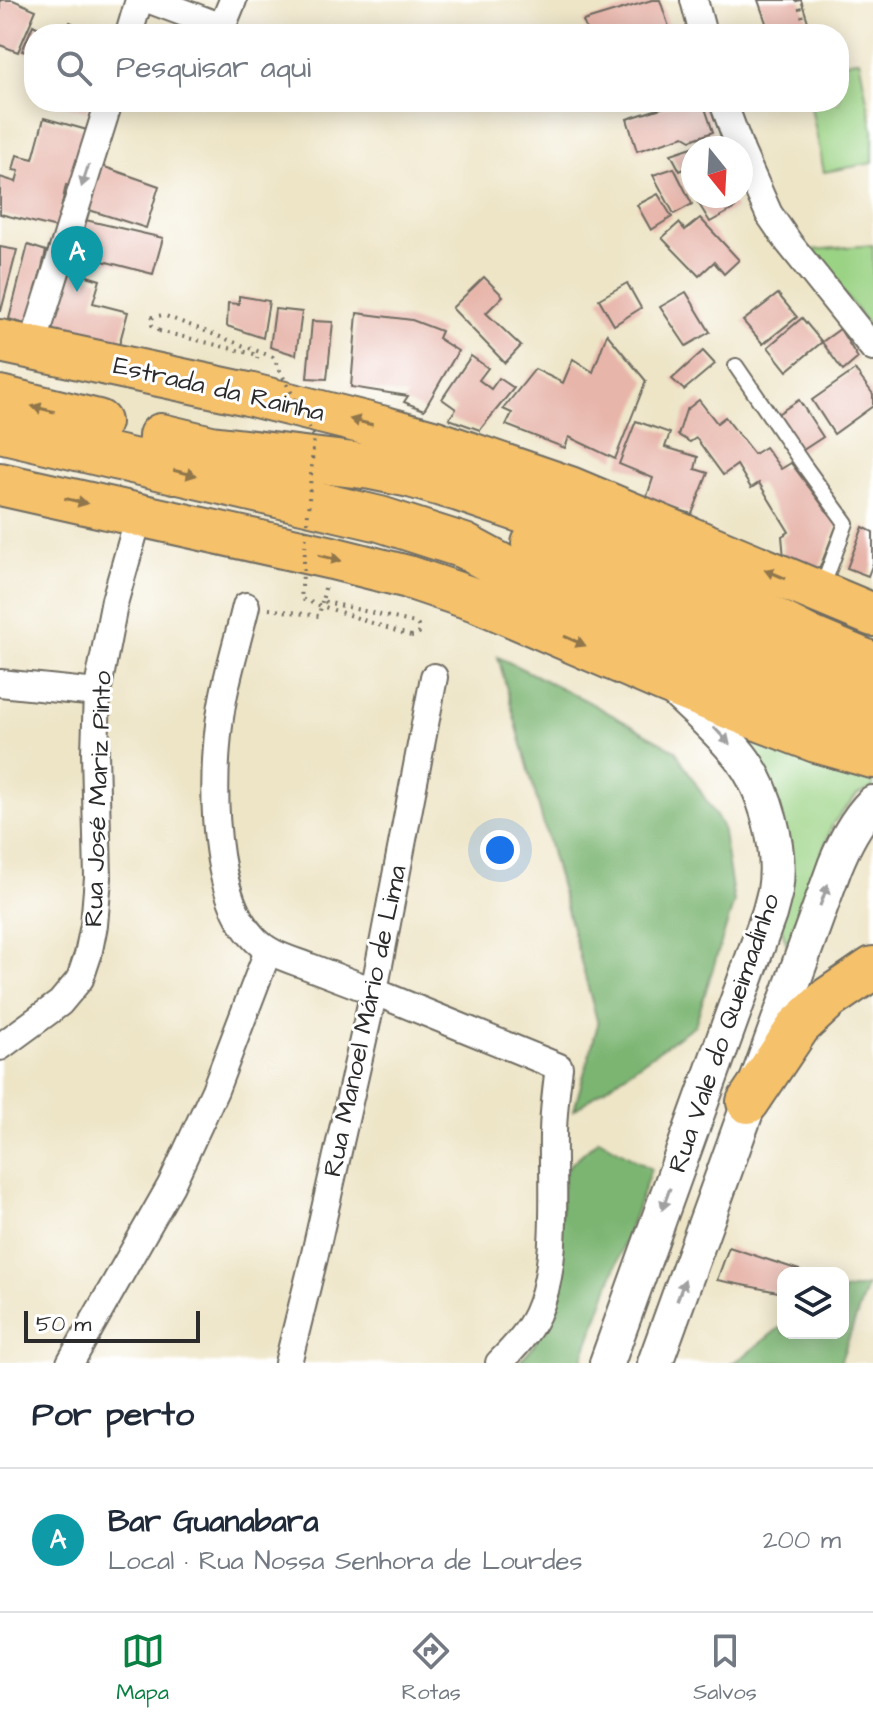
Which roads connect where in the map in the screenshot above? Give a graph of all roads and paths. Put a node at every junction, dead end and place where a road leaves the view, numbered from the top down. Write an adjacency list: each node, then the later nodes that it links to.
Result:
1 (139, 0): 6 (street)
2 (150, 0): 7 (street)
3 (233, 0): 8 (street)
4 (694, 0): 9 (street)
5 (797, 0): 10 (path)
6 (132, 24)
7 (214, 24)
8 (223, 24)
9 (700, 24)
10 (805, 24)
11 (105, 112): 15 (street, one-way to 15)
12 (727, 112): 13 (street)
13 (735, 136)
14 (753, 178): 16 (street)
15 (16, 344): 21 (main road, Estrada da Rainha, one-way to 15)
16 (873, 348)
17 (233, 349): 31 (path, bridge)
18 (736, 366): 30 (lane)
19 (0, 398): 22 (highway, one-way to 19)
20 (0, 430): 25 (highway, one-way to 25)
21 (436, 442): 26 (main road); 30 (main road, one-way to 21)
22 (211, 448): 26 (highway); 39 (highway)
23 (0, 484): 24 (main road, one-way to 24)
24 (139, 516): 36 (main road, one-way to 36); 38 (street, Rua José Mariz Pinto)
25 (464, 546): 40 (highway); 41 (highway)
26 (660, 562): 34 (highway)
27 (297, 583): 28 (path)
28 (311, 586)
29 (324, 590): 31 (path)
30 (820, 593): 33 (main road)
31 (322, 601): 32 (path)
32 (246, 606): 45 (street)
33 (873, 615)
34 (873, 665)
35 (434, 677): 48 (street, Rua Manoel Mário de Lima)
36 (666, 682): 42 (main road); 44 (street, Rua Vale do Queimadinho, one-way to 44)
37 (0, 683): 38 (street)
38 (97, 693): 49 (street, Rua José Mariz Pinto)
39 (873, 699)
40 (873, 715)
41 (873, 739)
42 (873, 757)
43 (873, 803): 46 (street, Rua Vale do Queimadinho, one-way to 43)
44 (769, 914): 46 (street); 54 (street, Rua Vale do Queimadinho, one-way to 54)
45 (268, 951): 48 (street); 51 (street)
46 (798, 969): 47 (street); 50 (street, Rua Vale do Queimadinho)
47 (870, 974): 50 (main road)
48 (374, 991): 52 (street, Rua Manoel Mário de Lima); 53 (street)
49 (0, 1047)
50 (748, 1102): 55 (street, Rua Vale do Queimadinho, one-way to 50)
51 (70, 1363)
52 (288, 1363)
53 (499, 1363)
54 (607, 1363)
55 (655, 1363)

